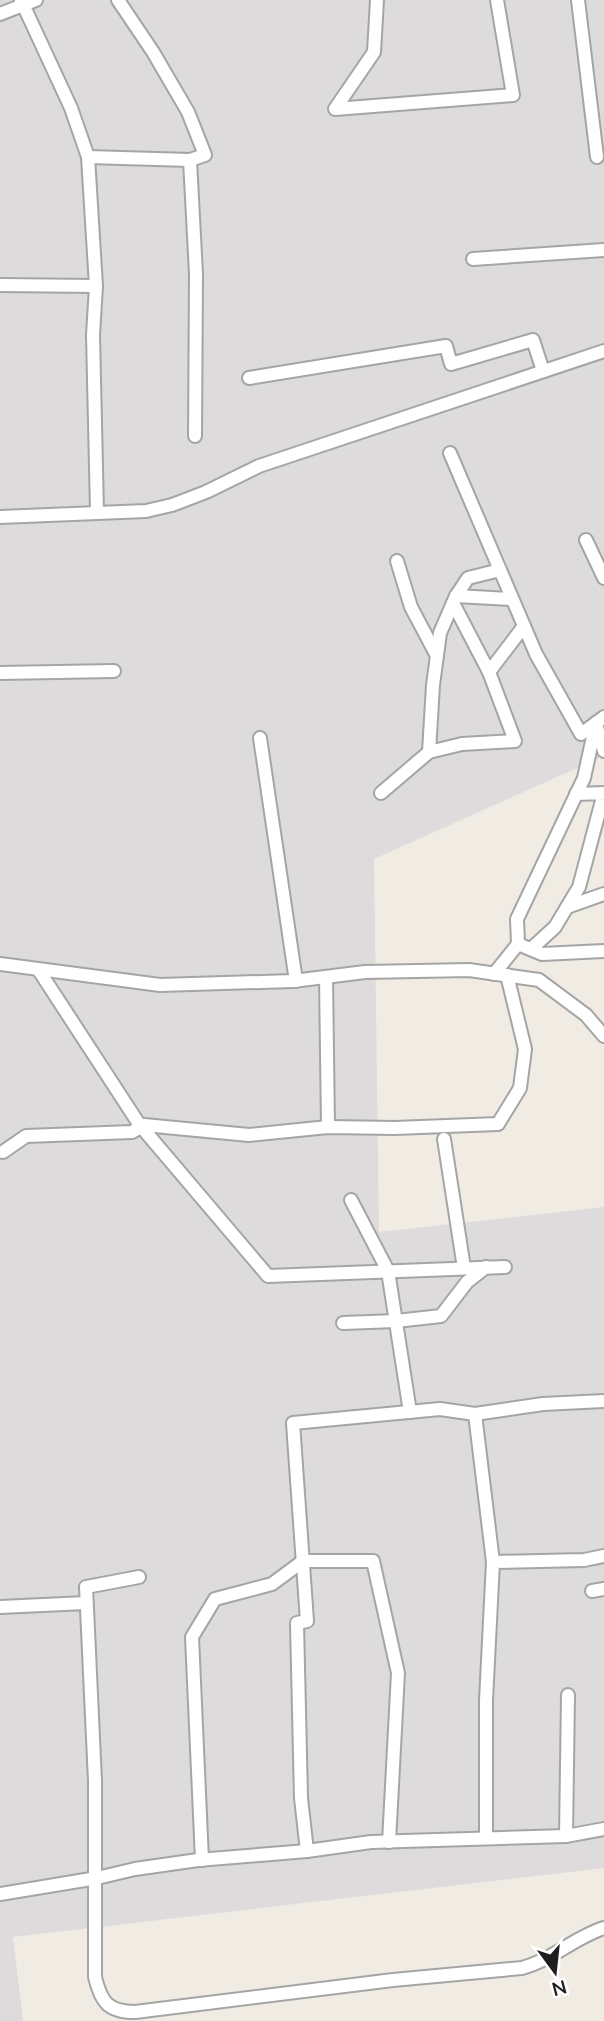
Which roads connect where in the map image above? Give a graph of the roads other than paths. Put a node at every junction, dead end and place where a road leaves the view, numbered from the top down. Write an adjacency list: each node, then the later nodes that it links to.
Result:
1 (118, 0): 9 (street)
2 (377, 0): 3 (street)
3 (497, 0)
4 (578, 0): 8 (street)
5 (27, 1): 6 (street); 7 (street)
6 (0, 14)
7 (88, 157): 9 (street); 13 (street)
8 (597, 157)
9 (190, 160): 17 (street)
10 (604, 250): 11 (street)
11 (473, 259)
12 (0, 285): 13 (street)
13 (96, 286): 19 (street)
14 (604, 351): 15 (street)
15 (543, 371): 16 (street); 19 (street)
16 (249, 378)
17 (195, 436)
18 (450, 453): 23 (street)
19 (97, 511): 20 (street)
20 (0, 517)
21 (586, 540): 24 (street)
22 (397, 561): 28 (street)
23 (500, 570): 25 (street); 26 (street)
24 (604, 578)
25 (512, 599): 26 (street); 27 (street)
26 (455, 600): 28 (street); 30 (street)
27 (524, 626): 30 (street); 32 (street)
28 (437, 656): 35 (street)
29 (114, 671): 31 (street)
30 (489, 672): 35 (street)
31 (0, 673)
32 (600, 720): 34 (street); 37 (street)
33 (260, 738): 47 (street)
34 (604, 751)
35 (429, 752): 36 (street)
36 (381, 793)
37 (576, 794): 39 (street); 40 (street)
38 (604, 894): 39 (street)
39 (567, 907): 41 (street)
40 (518, 944): 41 (street); 45 (street)
41 (531, 949): 42 (street)
42 (604, 951)
43 (0, 964): 44 (street)
44 (38, 969): 47 (street); 49 (street)
45 (500, 974): 46 (street); 48 (street); 50 (street)
46 (326, 977): 47 (street); 50 (street)
47 (296, 981)
48 (604, 1036)
49 (141, 1126): 50 (street); 52 (street); 57 (street)
50 (328, 1127)
51 (444, 1139): 56 (street)
52 (4, 1152)
53 (351, 1200): 57 (street)
54 (486, 1267): 55 (street); 56 (street); 58 (street)
55 (505, 1267)
56 (464, 1268): 57 (street)
57 (388, 1271): 58 (street)
58 (396, 1321): 59 (street); 61 (street)
59 (342, 1323)
60 (604, 1401): 62 (street)
61 (410, 1412): 62 (street); 64 (street)
62 (475, 1414): 65 (street)
63 (604, 1556): 65 (street)
64 (303, 1562): 73 (street); 74 (street); 75 (street)
65 (493, 1562): 72 (street)
66 (139, 1577): 67 (street)
67 (86, 1603): 68 (street); 76 (street)
68 (0, 1607)
69 (568, 1695): 71 (street)
70 (604, 1829): 71 (street)
71 (566, 1836): 72 (street)
72 (486, 1838): 73 (street)
73 (389, 1842): 74 (street)
74 (307, 1851): 75 (street)
75 (202, 1860): 76 (street)
76 (97, 1878): 77 (street); 78 (street)
77 (0, 1894)
78 (604, 1928)

